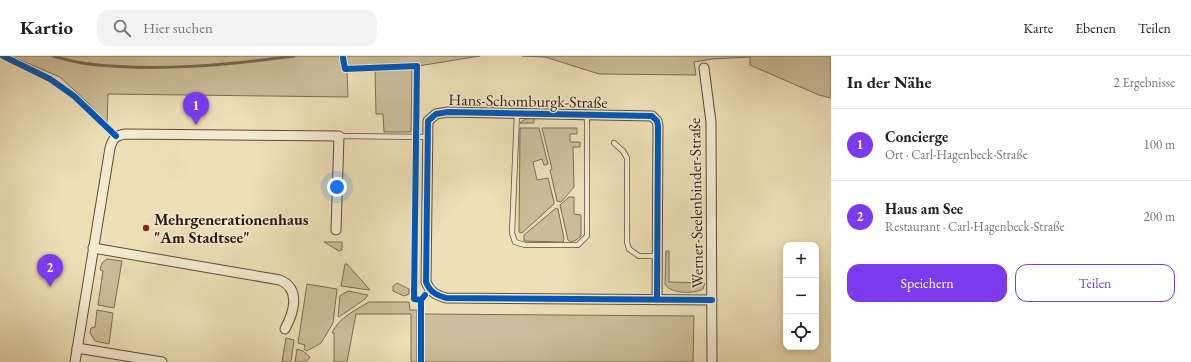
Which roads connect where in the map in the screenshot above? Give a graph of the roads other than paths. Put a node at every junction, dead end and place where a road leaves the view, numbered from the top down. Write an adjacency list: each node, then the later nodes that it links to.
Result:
1 (704, 68): 11 (street, Werner-Seelenbinder-Straße)
2 (517, 113): 3 (street, Hans-Schomburgk-Straße); 3 (lane); 5 (street, Hans-Schomburgk-Straße)
3 (587, 114): 9 (street, Hans-Schomburgk-Straße)
4 (339, 136): 5 (lane); 7 (street); 8 (street)
5 (427, 137): 10 (street, Hans-Schomburgk-Straße)
6 (614, 143): 9 (lane)
7 (336, 230)
8 (93, 248): 12 (street); 13 (street)
9 (656, 256): 10 (street, Hans-Schomburgk-Straße)
10 (657, 300): 11 (street, Hans-Schomburgk-Straße)
11 (712, 300): 16 (street, Werner-Seelenbinder-Straße)
12 (285, 329)
13 (77, 348): 14 (street); 15 (street)
14 (75, 362)
15 (162, 362)
16 (712, 362)

